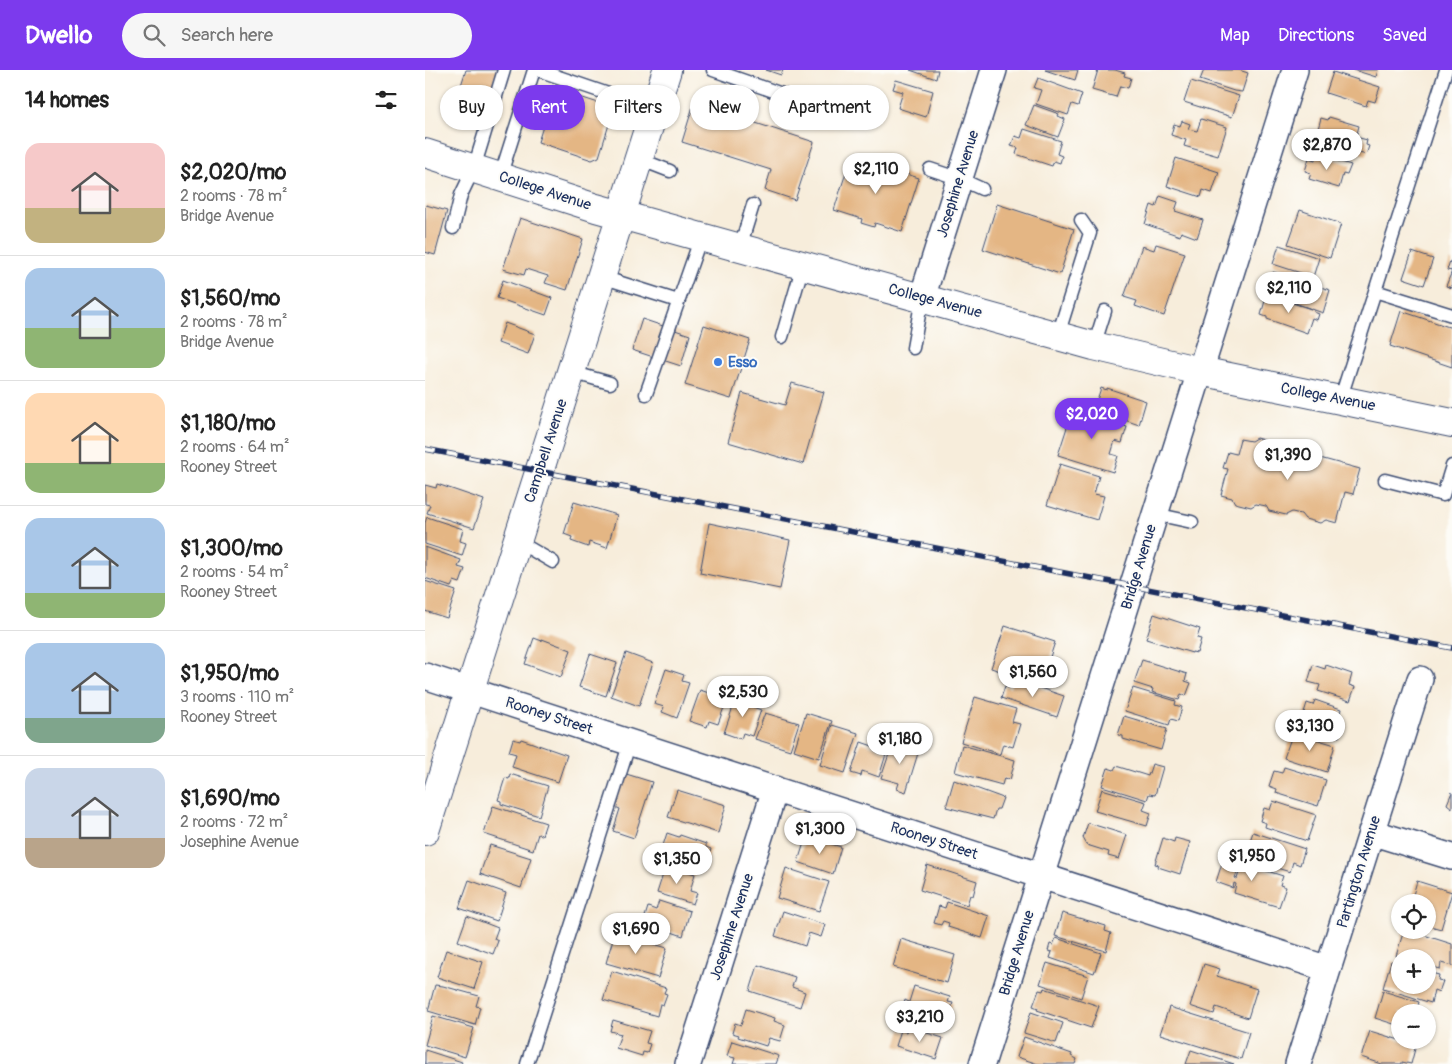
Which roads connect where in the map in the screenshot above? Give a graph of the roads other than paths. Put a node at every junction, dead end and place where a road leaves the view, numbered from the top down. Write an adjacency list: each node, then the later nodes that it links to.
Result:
1 (504, 70): 15 (lane)
2 (534, 70): 18 (lane)
3 (538, 70): 10 (lane)
4 (667, 70): 9 (street, Campbell Avenue)
5 (713, 70): 11 (lane)
6 (994, 70): 19 (street, Josephine Avenue)
7 (1295, 70): 37 (street, Bridge Avenue)
8 (1446, 70): 28 (lane)
9 (662, 85)
10 (595, 89)
11 (769, 90)
12 (648, 130): 14 (street, Campbell Avenue)
13 (425, 153): 15 (street, College Avenue)
14 (639, 159): 17 (lane); 21 (street, Campbell Avenue)
15 (474, 168): 18 (street, College Avenue); 23 (lane)
16 (930, 169): 19 (lane)
17 (670, 171)
18 (500, 177): 21 (street, College Avenue)
19 (971, 184): 29 (street, Josephine Avenue)
20 (753, 205): 25 (lane)
21 (622, 215): 24 (street, College Avenue); 27 (street, Campbell Avenue)
22 (1081, 220): 33 (lane)
23 (453, 228)
24 (701, 237): 25 (street, College Avenue); 30 (lane)
25 (740, 247): 26 (street, College Avenue)
26 (803, 264): 29 (street, College Avenue); 34 (lane)
27 (602, 277): 30 (lane); 38 (street, Campbell Avenue)
28 (1375, 291): 32 (lane); 41 (lane)
29 (922, 298): 33 (street, College Avenue); 36 (lane)
30 (678, 301): 40 (lane)
31 (1105, 311): 35 (lane)
32 (1452, 315)
33 (1058, 335): 35 (street, College Avenue)
34 (782, 337)
35 (1095, 346): 37 (street, College Avenue)
36 (913, 348)
37 (1200, 371): 41 (street, College Avenue); 45 (street, Bridge Avenue)
38 (571, 372): 39 (lane); 47 (street, Campbell Avenue)
39 (609, 383)
40 (646, 394)
41 (1340, 400): 42 (street, College Avenue)
42 (1452, 423)
43 (1452, 466): 44 (lane)
44 (1385, 480)
45 (1155, 514): 46 (lane); 57 (street, Bridge Avenue)
46 (1192, 522)
47 (517, 541): 48 (lane); 51 (street, Campbell Avenue)
48 (553, 562)
49 (425, 676): 51 (street, Rooney Street)
50 (1420, 680): 55 (street, Partington Avenue)
51 (470, 690): 52 (street, Rooney Street); 54 (street, Campbell Avenue)
52 (630, 742): 53 (street, Rooney Street); 59 (lane)
53 (775, 789): 57 (street, Rooney Street); 60 (street, Josephine Avenue)
54 (425, 831)
55 (1371, 832): 56 (street); 58 (street, Partington Avenue)
56 (1452, 857)
57 (1041, 876): 58 (street, Rooney Street); 61 (street, Bridge Avenue)
58 (1328, 969): 62 (street, Partington Avenue)
59 (527, 1064)
60 (688, 1064)
61 (982, 1064)
62 (1298, 1064)

